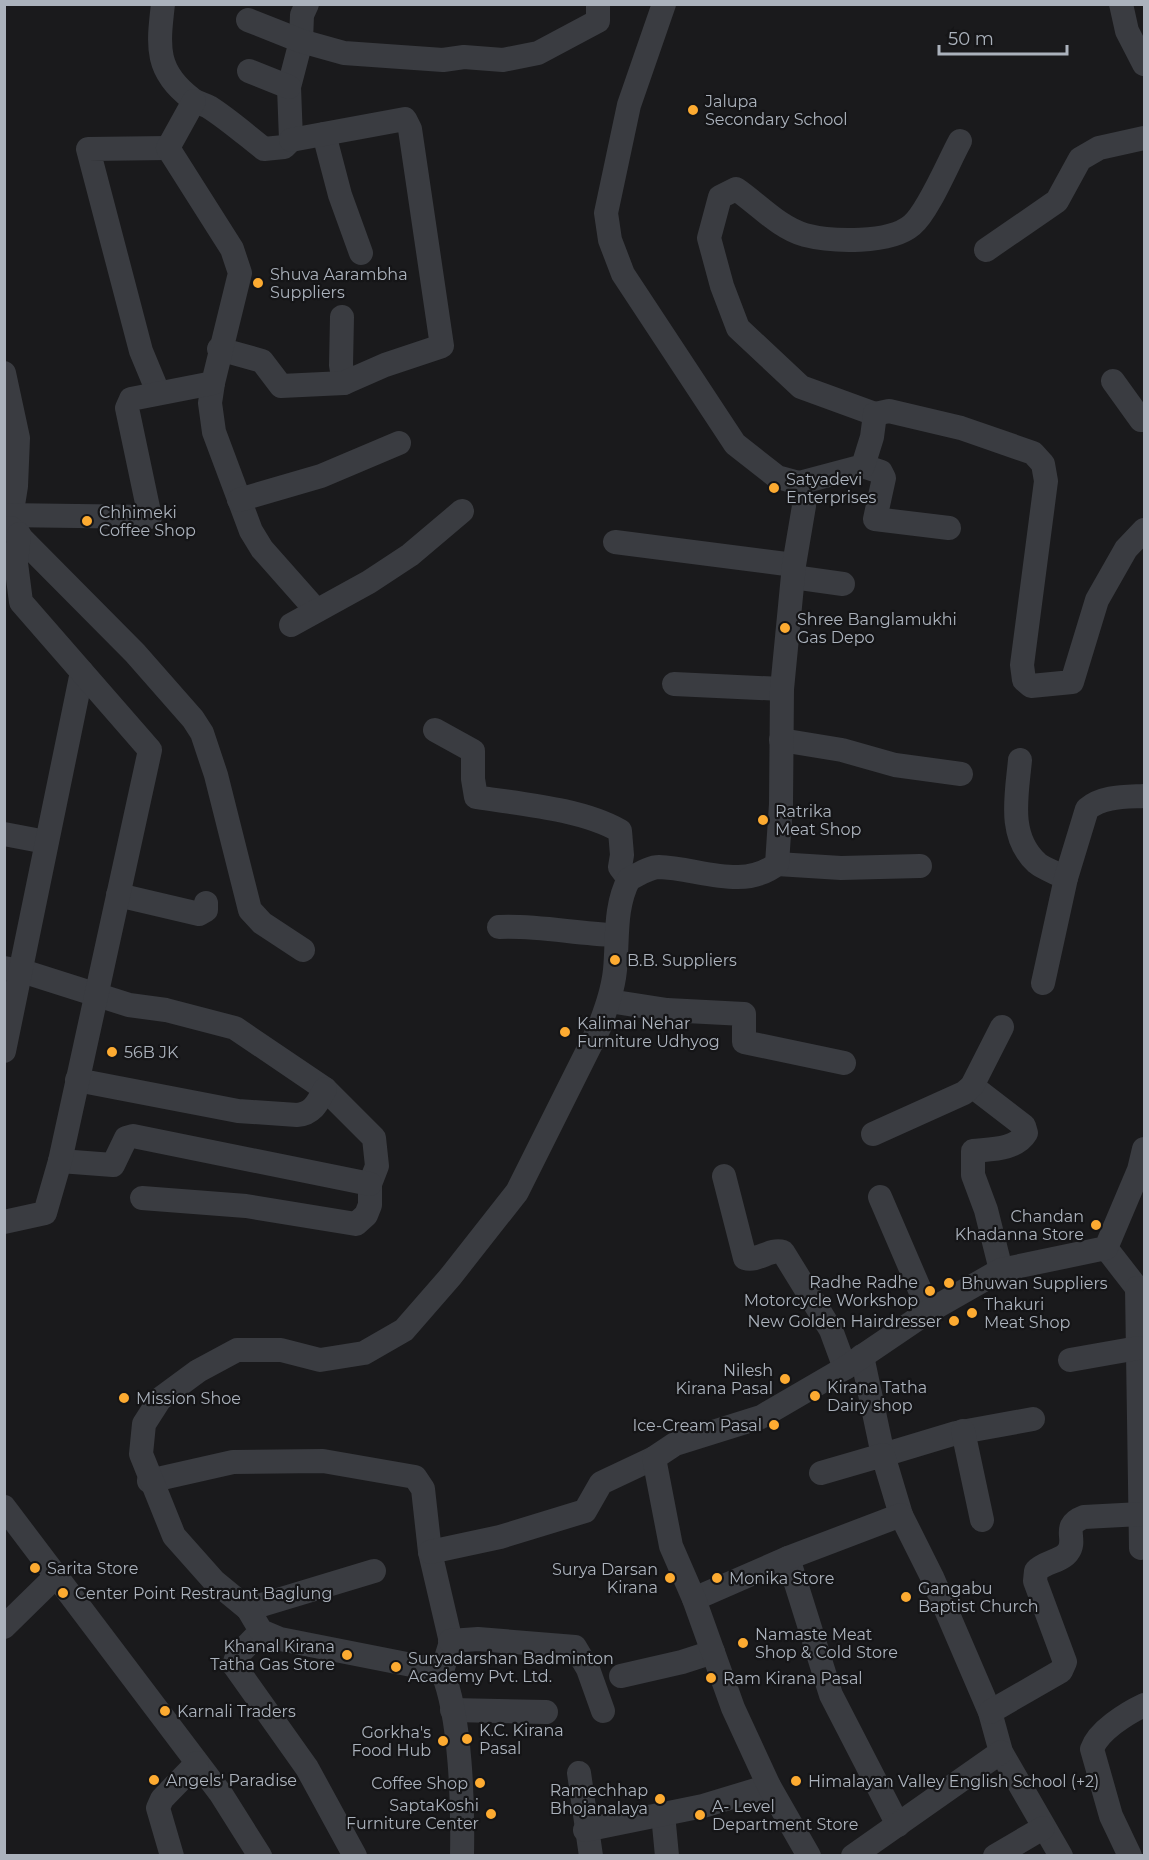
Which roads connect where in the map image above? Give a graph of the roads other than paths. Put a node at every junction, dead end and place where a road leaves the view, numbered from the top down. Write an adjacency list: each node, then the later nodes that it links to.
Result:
1 (163, 4): 12 (street)
2 (307, 4): 8 (street)
3 (598, 4): 8 (street)
4 (664, 4): 31 (street)
5 (1121, 4): 7 (street)
6 (248, 20): 8 (street)
7 (1136, 35): 9 (street)
8 (301, 41): 11 (street)
9 (1144, 64)
10 (249, 71): 11 (street)
11 (289, 87): 15 (street)
12 (194, 101): 15 (street); 17 (street)
13 (324, 134): 15 (street); 19 (street); 25 (street)
14 (1144, 138): 18 (street)
15 (291, 140)
16 (960, 141): 27 (street)
17 (168, 148): 21 (street); 26 (street)
18 (986, 250)
19 (361, 253)
20 (342, 317): 25 (street)
21 (219, 349): 24 (street); 25 (street)
22 (4, 373): 34 (street)
23 (1113, 381): 28 (street)
24 (213, 383): 26 (street); 32 (street)
25 (344, 383)
26 (158, 392): 34 (street)
27 (875, 414): 30 (street); 36 (street)
28 (1144, 420)
29 (399, 443): 32 (street)
30 (863, 466): 31 (street); 35 (street)
31 (799, 483): 38 (street)
32 (239, 500): 40 (street)
33 (462, 511): 40 (street)
34 (9, 526): 42 (street); 60 (street)
35 (950, 528)
36 (1144, 530)
37 (615, 542): 38 (street)
38 (793, 571): 39 (street); 44 (street)
39 (843, 584)
40 (316, 610): 41 (street)
41 (291, 626)
42 (82, 672): 51 (street); 56 (street)
43 (674, 684): 44 (street)
44 (782, 689): 46 (street)
45 (435, 730): 55 (street)
46 (782, 740): 48 (street); 52 (street)
47 (1020, 760): 54 (street)
48 (961, 774)
49 (1144, 796): 54 (street)
50 (4, 834): 51 (street)
51 (46, 842): 61 (street)
52 (777, 864): 53 (street); 55 (street)
53 (920, 866)
54 (1066, 878): 62 (street)
55 (629, 879): 59 (street)
56 (118, 895): 57 (street); 63 (street)
57 (206, 903)
58 (499, 927): 59 (street)
59 (615, 935): 64 (street)
60 (303, 950)
61 (13, 970): 63 (street); 66 (street)
62 (1043, 983)
63 (96, 994): 68 (street); 70 (street)
64 (609, 1001): 67 (street); 91 (street)
65 (1002, 1027): 69 (street)
66 (4, 1051)
67 (843, 1063)
68 (78, 1080): 70 (street); 73 (street)
69 (972, 1086): 71 (street); 80 (street)
70 (325, 1089): 75 (street)
71 (873, 1134)
72 (1144, 1156): 79 (street)
73 (60, 1161): 75 (street); 78 (street)
74 (724, 1176): 85 (street)
75 (370, 1184): 77 (street)
76 (880, 1197): 82 (street)
77 (142, 1198)
78 (4, 1222)
79 (1107, 1248): 80 (street); 81 (street)
80 (1001, 1270): 82 (street)
81 (1141, 1288): 83 (street)
82 (929, 1311): 85 (street)
83 (1138, 1348): 84 (street); 93 (street)
84 (1070, 1360)
85 (854, 1362): 88 (street); 89 (street)
86 (1033, 1419): 87 (street)
87 (963, 1431): 88 (street); 95 (street)
88 (883, 1455): 90 (street); 94 (street)
89 (654, 1458): 97 (street); 101 (street)
90 (821, 1473)
91 (149, 1480): 97 (street); 102 (street)
92 (4, 1507): 100 (street)
93 (1141, 1514): 96 (street); 113 (street)
94 (901, 1515): 98 (street); 113 (street)
95 (982, 1520)
96 (1141, 1548)
97 (430, 1552): 105 (street)
98 (788, 1558): 101 (street); 119 (street)
99 (374, 1571): 102 (street)
100 (57, 1575): 103 (street); 115 (street)
101 (694, 1599): 106 (street)
102 (248, 1609): 104 (street)
103 (4, 1626)
104 (261, 1631): 107 (street); 125 (street)
105 (450, 1641): 107 (street); 110 (street)
106 (713, 1652): 108 (street); 117 (street)
107 (442, 1671): 109 (street)
108 (621, 1676)
109 (452, 1710): 111 (street); 126 (street)
110 (603, 1711)
111 (546, 1712)
112 (1142, 1712): 133 (street)
113 (990, 1713): 114 (street)
114 (1001, 1752): 119 (street); 120 (street)
115 (197, 1763): 123 (street); 124 (street)
116 (579, 1773): 121 (street)
117 (769, 1786): 118 (street); 129 (street)
118 (663, 1814): 121 (street); 128 (street)
119 (898, 1825): 122 (street)
120 (1043, 1828): 131 (street); 132 (street)
121 (585, 1830): 127 (street)
122 (880, 1849): 130 (street)
123 (172, 1856)
124 (260, 1856)
125 (355, 1856)
126 (462, 1856)
127 (591, 1856)
128 (667, 1856)
129 (809, 1856)
130 (854, 1856)
131 (995, 1856)
132 (1061, 1856)
133 (1130, 1856)

